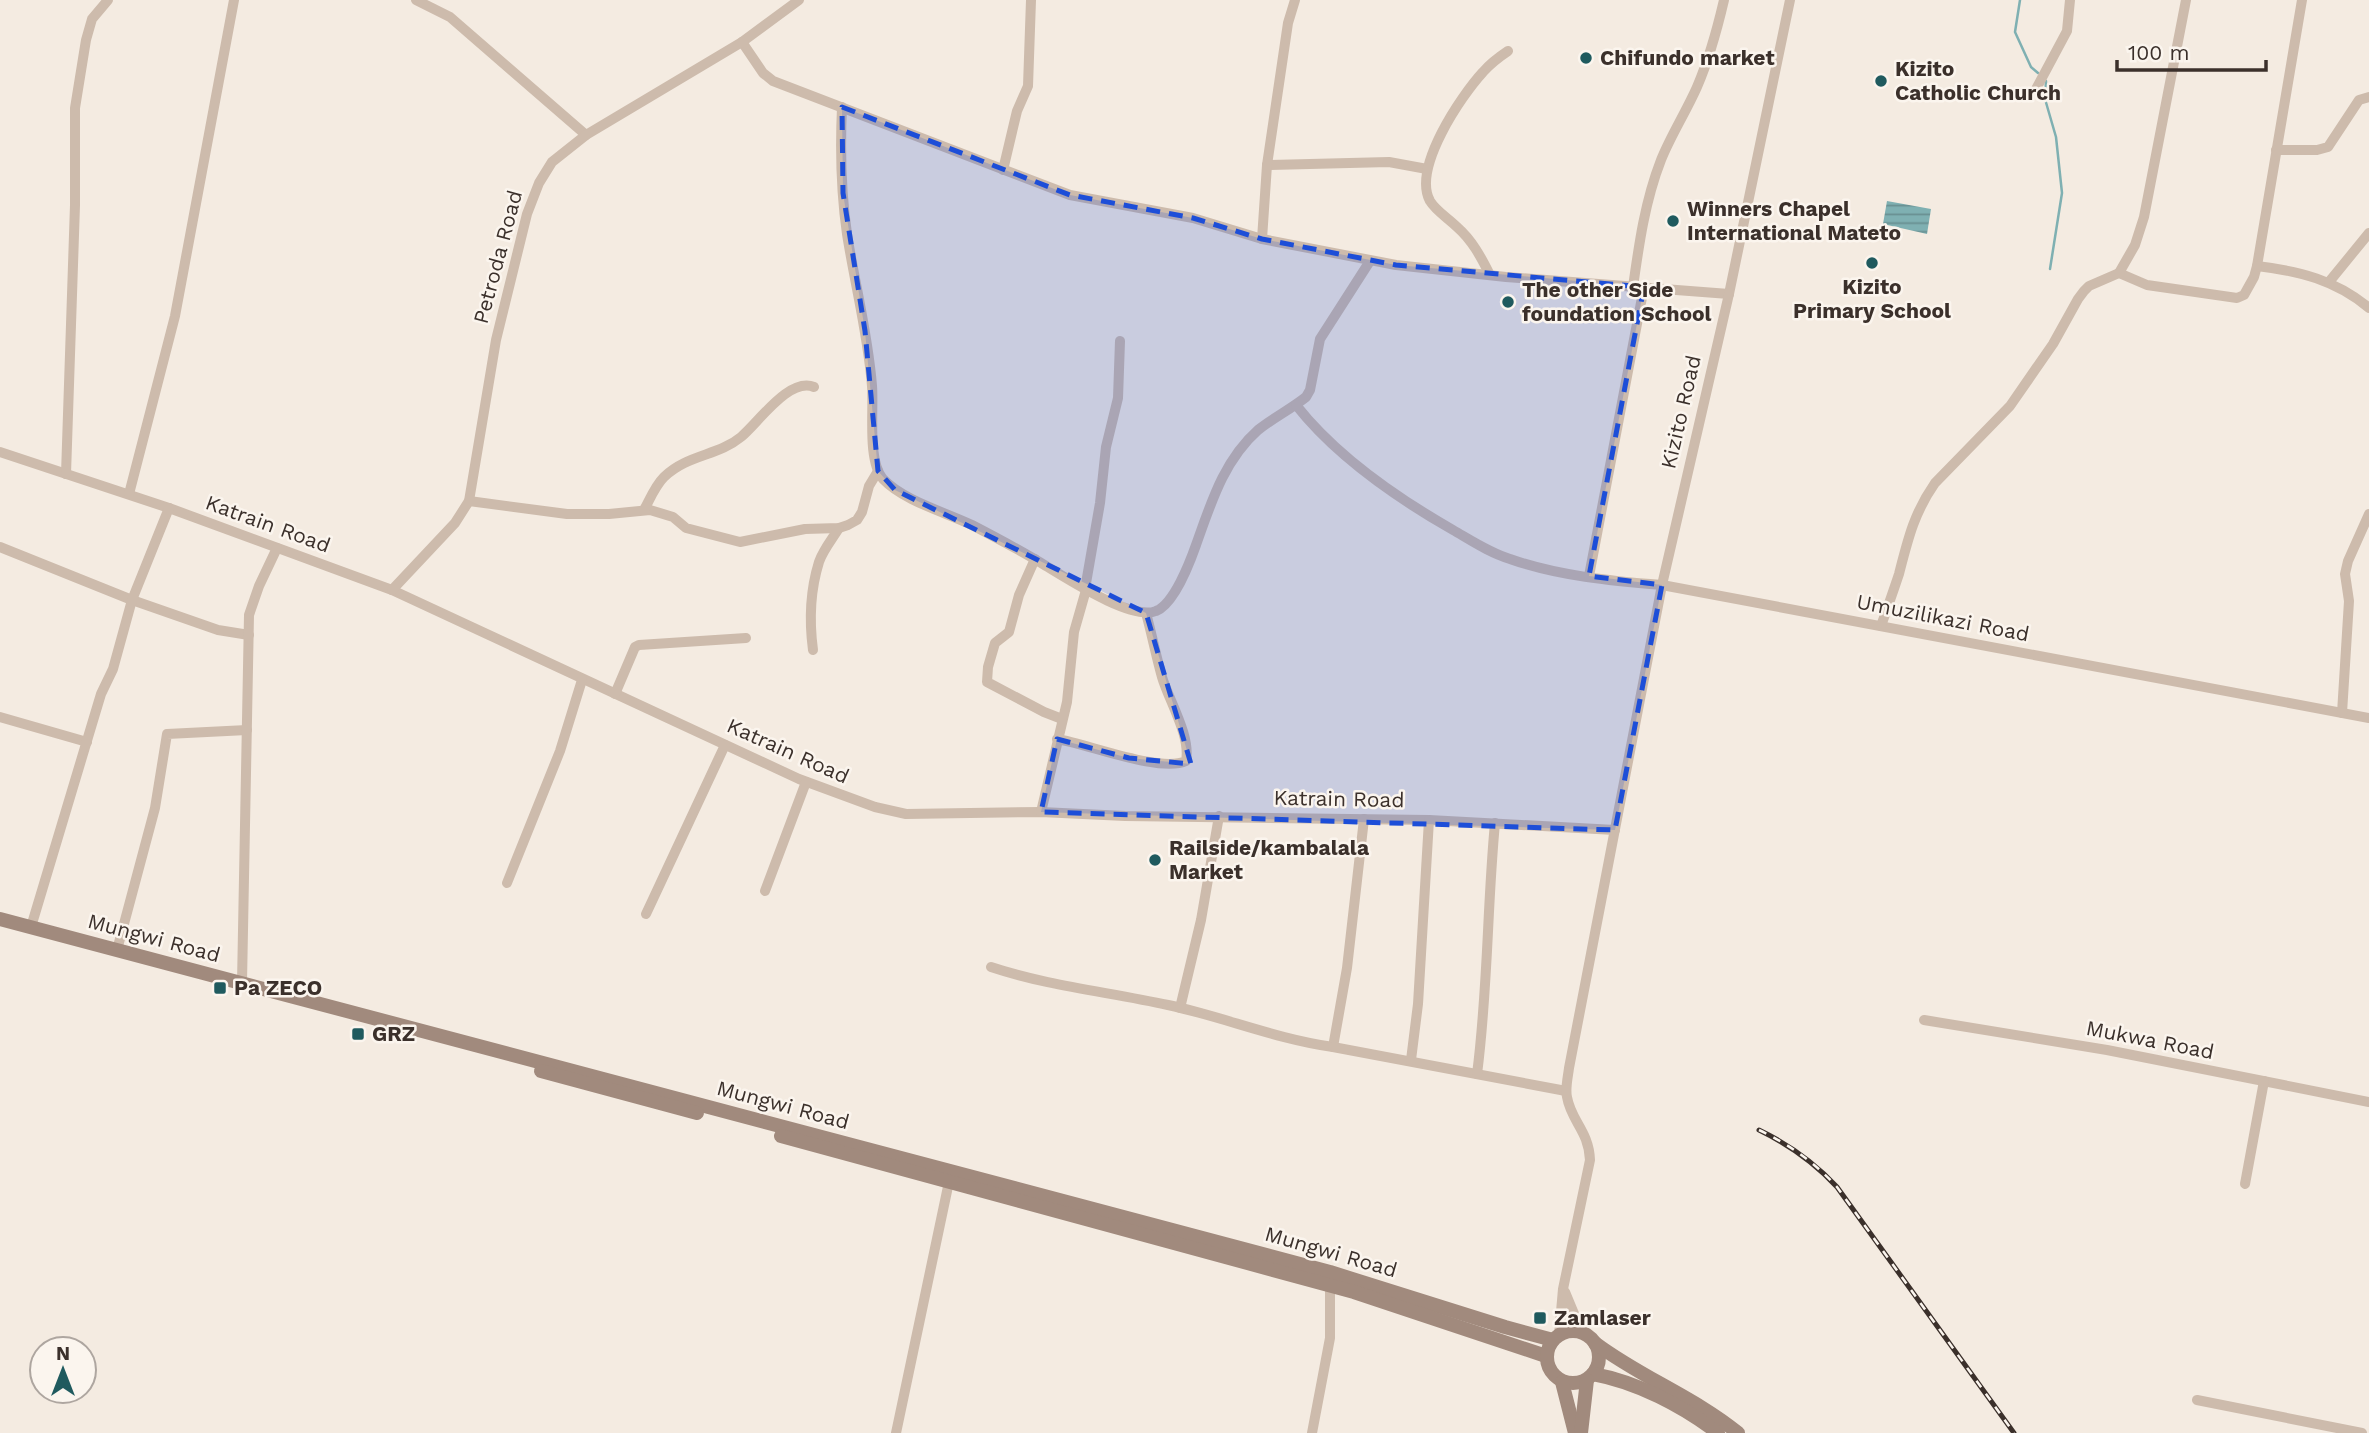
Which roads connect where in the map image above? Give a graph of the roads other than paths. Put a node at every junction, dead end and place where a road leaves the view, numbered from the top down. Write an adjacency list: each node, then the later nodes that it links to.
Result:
1 (108, 0): 37 (street)
2 (234, 0): 38 (street)
3 (416, 0): 17 (street)
4 (799, 0): 12 (street, Petroda Road)
5 (1031, 0): 21 (street)
6 (1295, 0): 19 (street)
7 (1724, 0): 29 (street)
8 (1790, 0): 30 (street, Kizito Road)
9 (2070, 0): 14 (street)
10 (2186, 0): 26 (street)
11 (2302, 0): 18 (street)
12 (742, 42): 16 (street); 17 (street, Petroda Road)
13 (1508, 51): 20 (street)
14 (2036, 89)
15 (2369, 97): 18 (street)
16 (842, 107): 21 (street); 36 (street)
17 (586, 135): 39 (street, Petroda Road)
18 (2276, 150): 25 (street)
19 (1267, 165): 20 (street); 23 (street)
20 (1427, 169): 27 (street)
21 (1003, 170): 23 (street)
22 (2369, 233): 28 (street)
23 (1262, 239): 24 (street)
24 (1370, 261): 27 (street); 34 (street)
25 (2257, 266): 26 (street); 28 (street)
26 (2119, 273): 53 (street)
27 (1490, 275): 29 (street)
28 (2329, 282): 31 (street)
29 (1638, 287): 30 (street); 47 (street)
30 (1729, 294): 48 (street, Kizito Road)
31 (2369, 309)
32 (1120, 341): 49 (street)
33 (814, 387): 41 (street)
34 (1296, 405): 47 (street, Umuzilikazi Road); 52 (street)
35 (0, 452): 37 (street, Katrain Road)
36 (878, 471): 43 (street); 46 (street)
37 (66, 474): 38 (street, Katrain Road)
38 (129, 494): 40 (street, Katrain Road)
39 (469, 501): 41 (street); 50 (street, Petroda Road)
40 (169, 508): 45 (street, Katrain Road); 51 (street)
41 (644, 510): 43 (street)
42 (2369, 514): 59 (street)
43 (839, 528): 56 (street)
44 (0, 547): 51 (street)
45 (277, 548): 50 (street, Katrain Road); 54 (street)
46 (1035, 559): 49 (street); 62 (street)
47 (1589, 576): 48 (street, Umuzilikazi Road)
48 (1662, 585): 53 (street, Umuzilikazi Road); 73 (street, Kizito Road)
49 (1086, 589): 52 (street); 62 (street)
50 (392, 590): 57 (street, Katrain Road)
51 (131, 600): 54 (street); 65 (street)
52 (1146, 613): 64 (street)
53 (1881, 626): 59 (street, Umuzilikazi Road)
54 (249, 635): 63 (street)
55 (746, 638): 58 (street)
56 (813, 650)
57 (582, 680): 58 (street, Katrain Road); 74 (street)
58 (615, 694): 66 (street, Katrain Road)
59 (2342, 713): 61 (street, Umuzilikazi Road)
60 (0, 717): 65 (street)
61 (2369, 718)
62 (1062, 719): 64 (street)
63 (247, 730): 80 (street); 82 (street)
64 (1057, 739): 68 (street)
65 (87, 742): 79 (street)
66 (725, 744): 67 (street, Katrain Road); 76 (street)
67 (806, 782): 68 (street, Katrain Road); 75 (street)
68 (1041, 812): 69 (street, Katrain Road)
69 (1219, 816): 70 (street, Katrain Road); 83 (street)
70 (1364, 819): 71 (street, Katrain Road); 85 (street)
71 (1429, 820): 72 (street, Katrain Road); 86 (street)
72 (1495, 823): 73 (street, Katrain Road); 87 (street)
73 (1615, 830): 89 (street, Kizito Road)
74 (507, 883)
75 (765, 891)
76 (646, 915)
77 (0, 919): 79 (main road, Mungwi Road)
78 (0, 926): 91 (main road, Mungwi Road)
79 (31, 927): 80 (main road, Mungwi Road)
80 (117, 950): 82 (main road, Mungwi Road)
81 (991, 967): 83 (street)
82 (242, 983): 91 (main road, Mungwi Road)
83 (1180, 1008): 85 (street)
84 (1924, 1020): 88 (street, Mukwa Road)
85 (1333, 1046): 86 (street)
86 (1410, 1060): 87 (street)
87 (1477, 1074): 89 (street)
88 (2264, 1082): 90 (street, Mukwa Road); 92 (street)
89 (1566, 1091): 94 (street)
90 (2369, 1102)
91 (950, 1177): 93 (main road, Mungwi Road); 96 (main road, Mungwi Road); 102 (street)
92 (2245, 1184)
93 (1330, 1285): 98 (main road, Mungwi Road); 103 (street)
94 (1563, 1289): 95 (street); 96 (street)
95 (1582, 1333): 96 (main road); 97 (main road)
96 (1556, 1337): 98 (main road)
97 (1595, 1343): 99 (main road); 107 (main road)
98 (1546, 1356): 100 (main road)
99 (1590, 1377): 100 (main road); 105 (main road); 106 (main road)
100 (1562, 1382): 104 (main road)
101 (2197, 1400): 108 (street)
102 (896, 1433)
103 (1312, 1433)
104 (1575, 1433)
105 (1581, 1433)
106 (1718, 1433)
107 (1738, 1433)
108 (2362, 1433)

